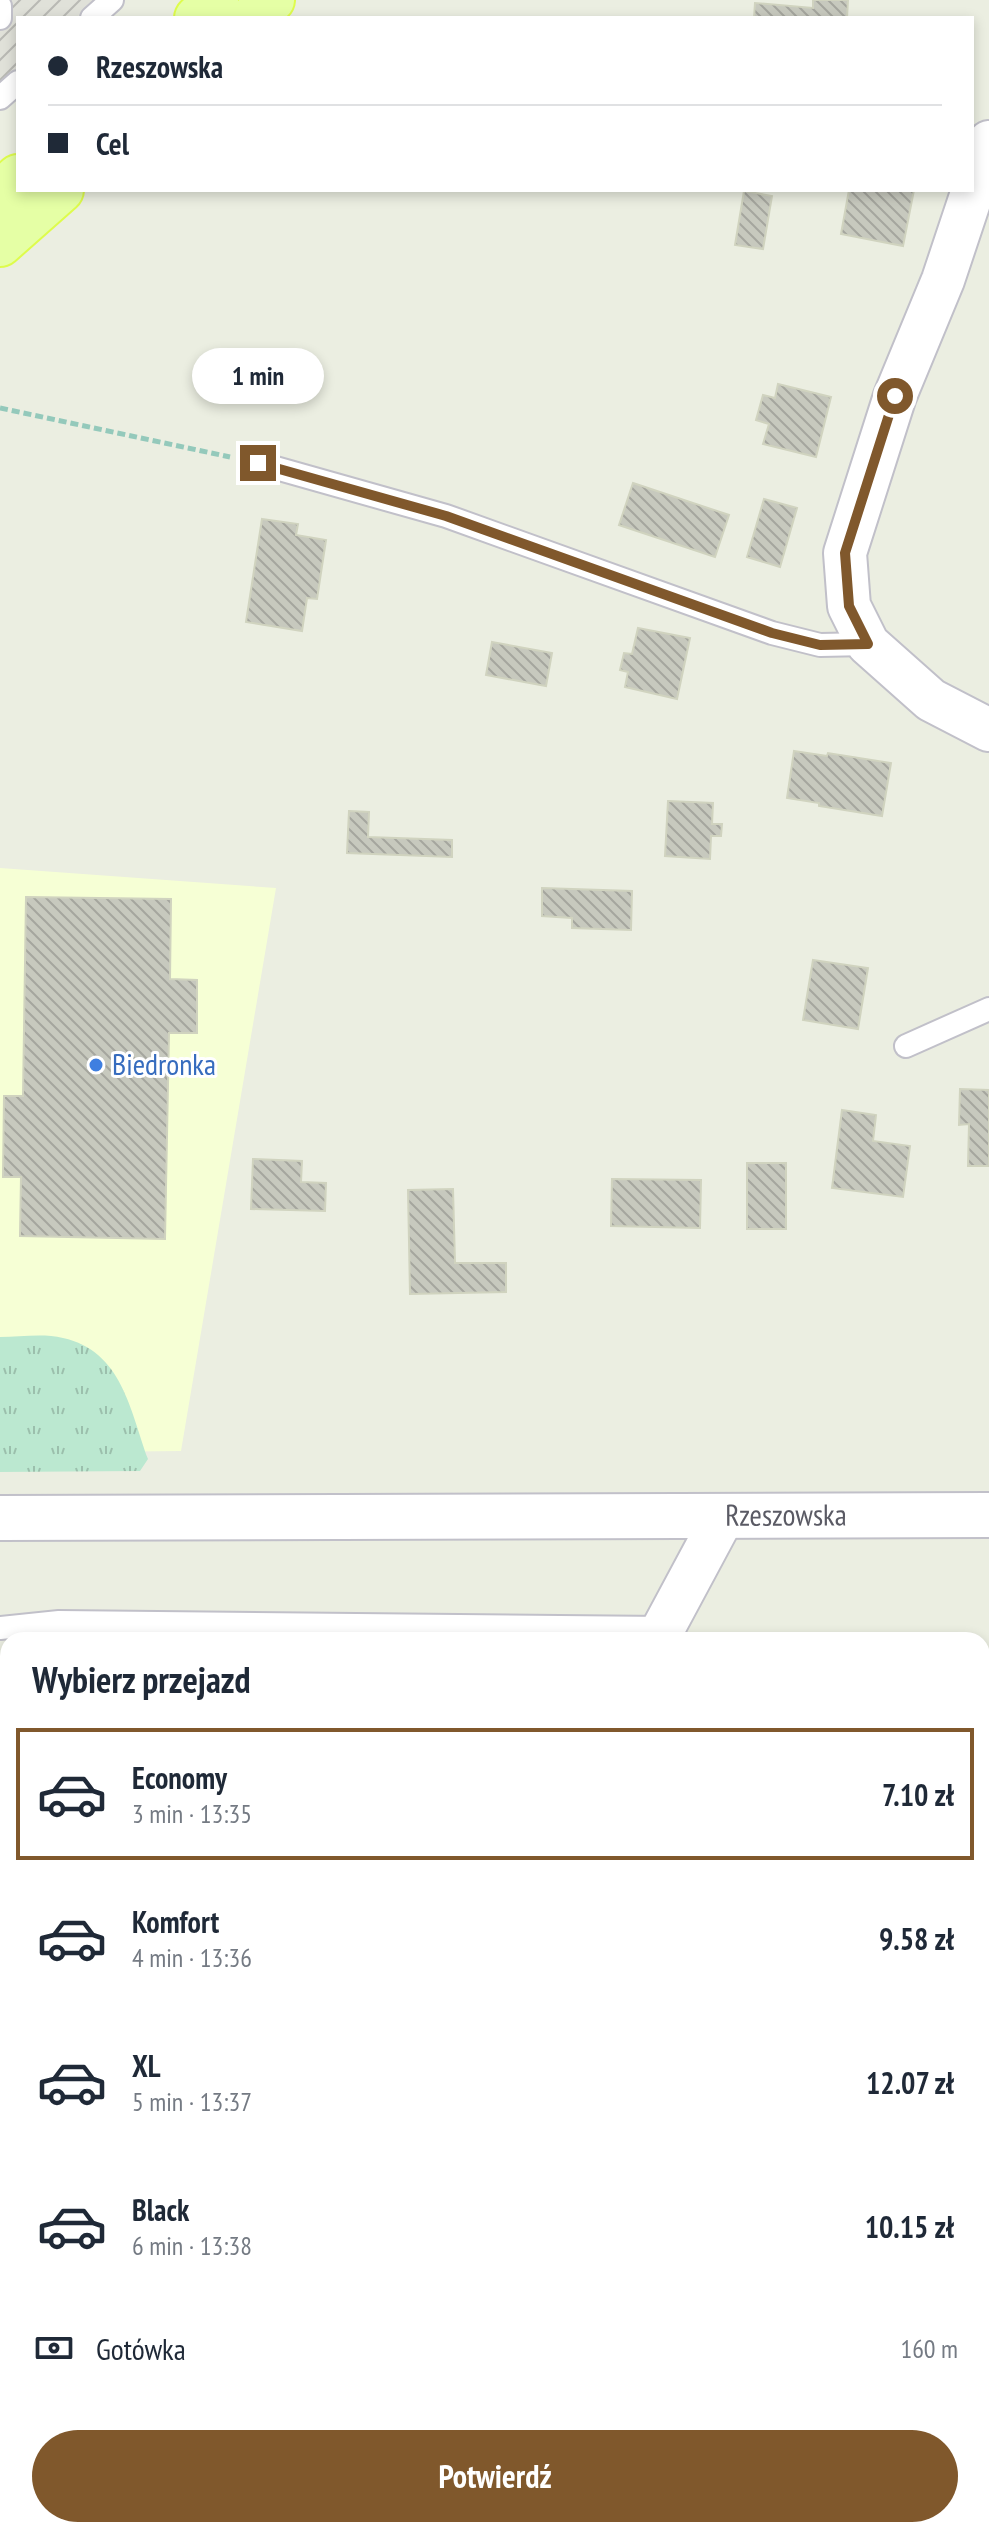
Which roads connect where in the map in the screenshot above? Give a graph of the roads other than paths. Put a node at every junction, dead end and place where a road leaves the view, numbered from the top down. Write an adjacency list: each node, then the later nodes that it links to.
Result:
1 (112, 0): 5 (lane)
2 (216, 0): 6 (main road)
3 (272, 0): 7 (main road)
4 (0, 6): 8 (lane)
5 (94, 16)
6 (199, 16)
7 (254, 16)
8 (0, 18)
9 (16, 84): 10 (lane)
10 (0, 98)
11 (986, 160): 17 (street)
12 (16, 179): 14 (main road)
13 (59, 192): 15 (main road)
14 (0, 193)
15 (0, 244)
16 (258, 463): 17 (lane)
17 (868, 644): 18 (street)
18 (989, 730)
19 (989, 1009): 20 (lane)
20 (906, 1046)
21 (724, 1515): 22 (street, Rzeszowska); 23 (street); 26 (street, Rzeszowska)
22 (989, 1515)
23 (0, 1518)
24 (0, 1628): 25 (lane)
25 (560, 1632)
26 (661, 1632)

